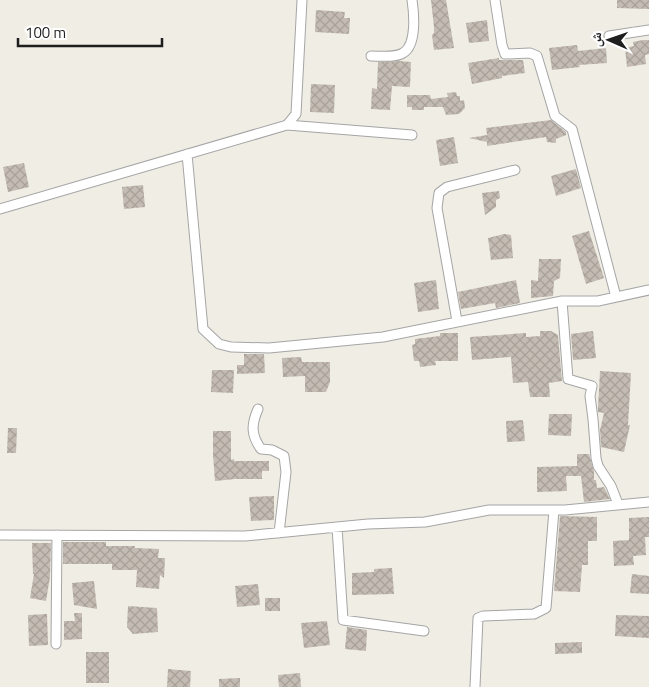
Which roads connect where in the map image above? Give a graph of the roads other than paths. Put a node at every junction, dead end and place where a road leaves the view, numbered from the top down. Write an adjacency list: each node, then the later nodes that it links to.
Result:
1 (302, 0): 7 (street)
2 (412, 0): 6 (street)
3 (495, 0): 13 (street)
4 (649, 30): 5 (street)
5 (608, 36)
6 (371, 56)
7 (287, 125): 8 (street); 9 (street)
8 (412, 135)
9 (187, 154): 11 (street); 15 (street)
10 (515, 170): 15 (street)
11 (0, 209)
12 (649, 290): 13 (street)
13 (616, 297): 14 (street)
14 (562, 301): 15 (street); 18 (street)
15 (457, 321)
16 (258, 409): 21 (street)
17 (649, 502): 18 (street)
18 (618, 504): 19 (street)
19 (554, 510): 20 (street); 26 (street)
20 (337, 527): 21 (street); 24 (street)
21 (279, 533): 23 (street)
22 (0, 535): 23 (street)
23 (57, 535): 25 (street)
24 (424, 631)
25 (56, 644)
26 (475, 687)

